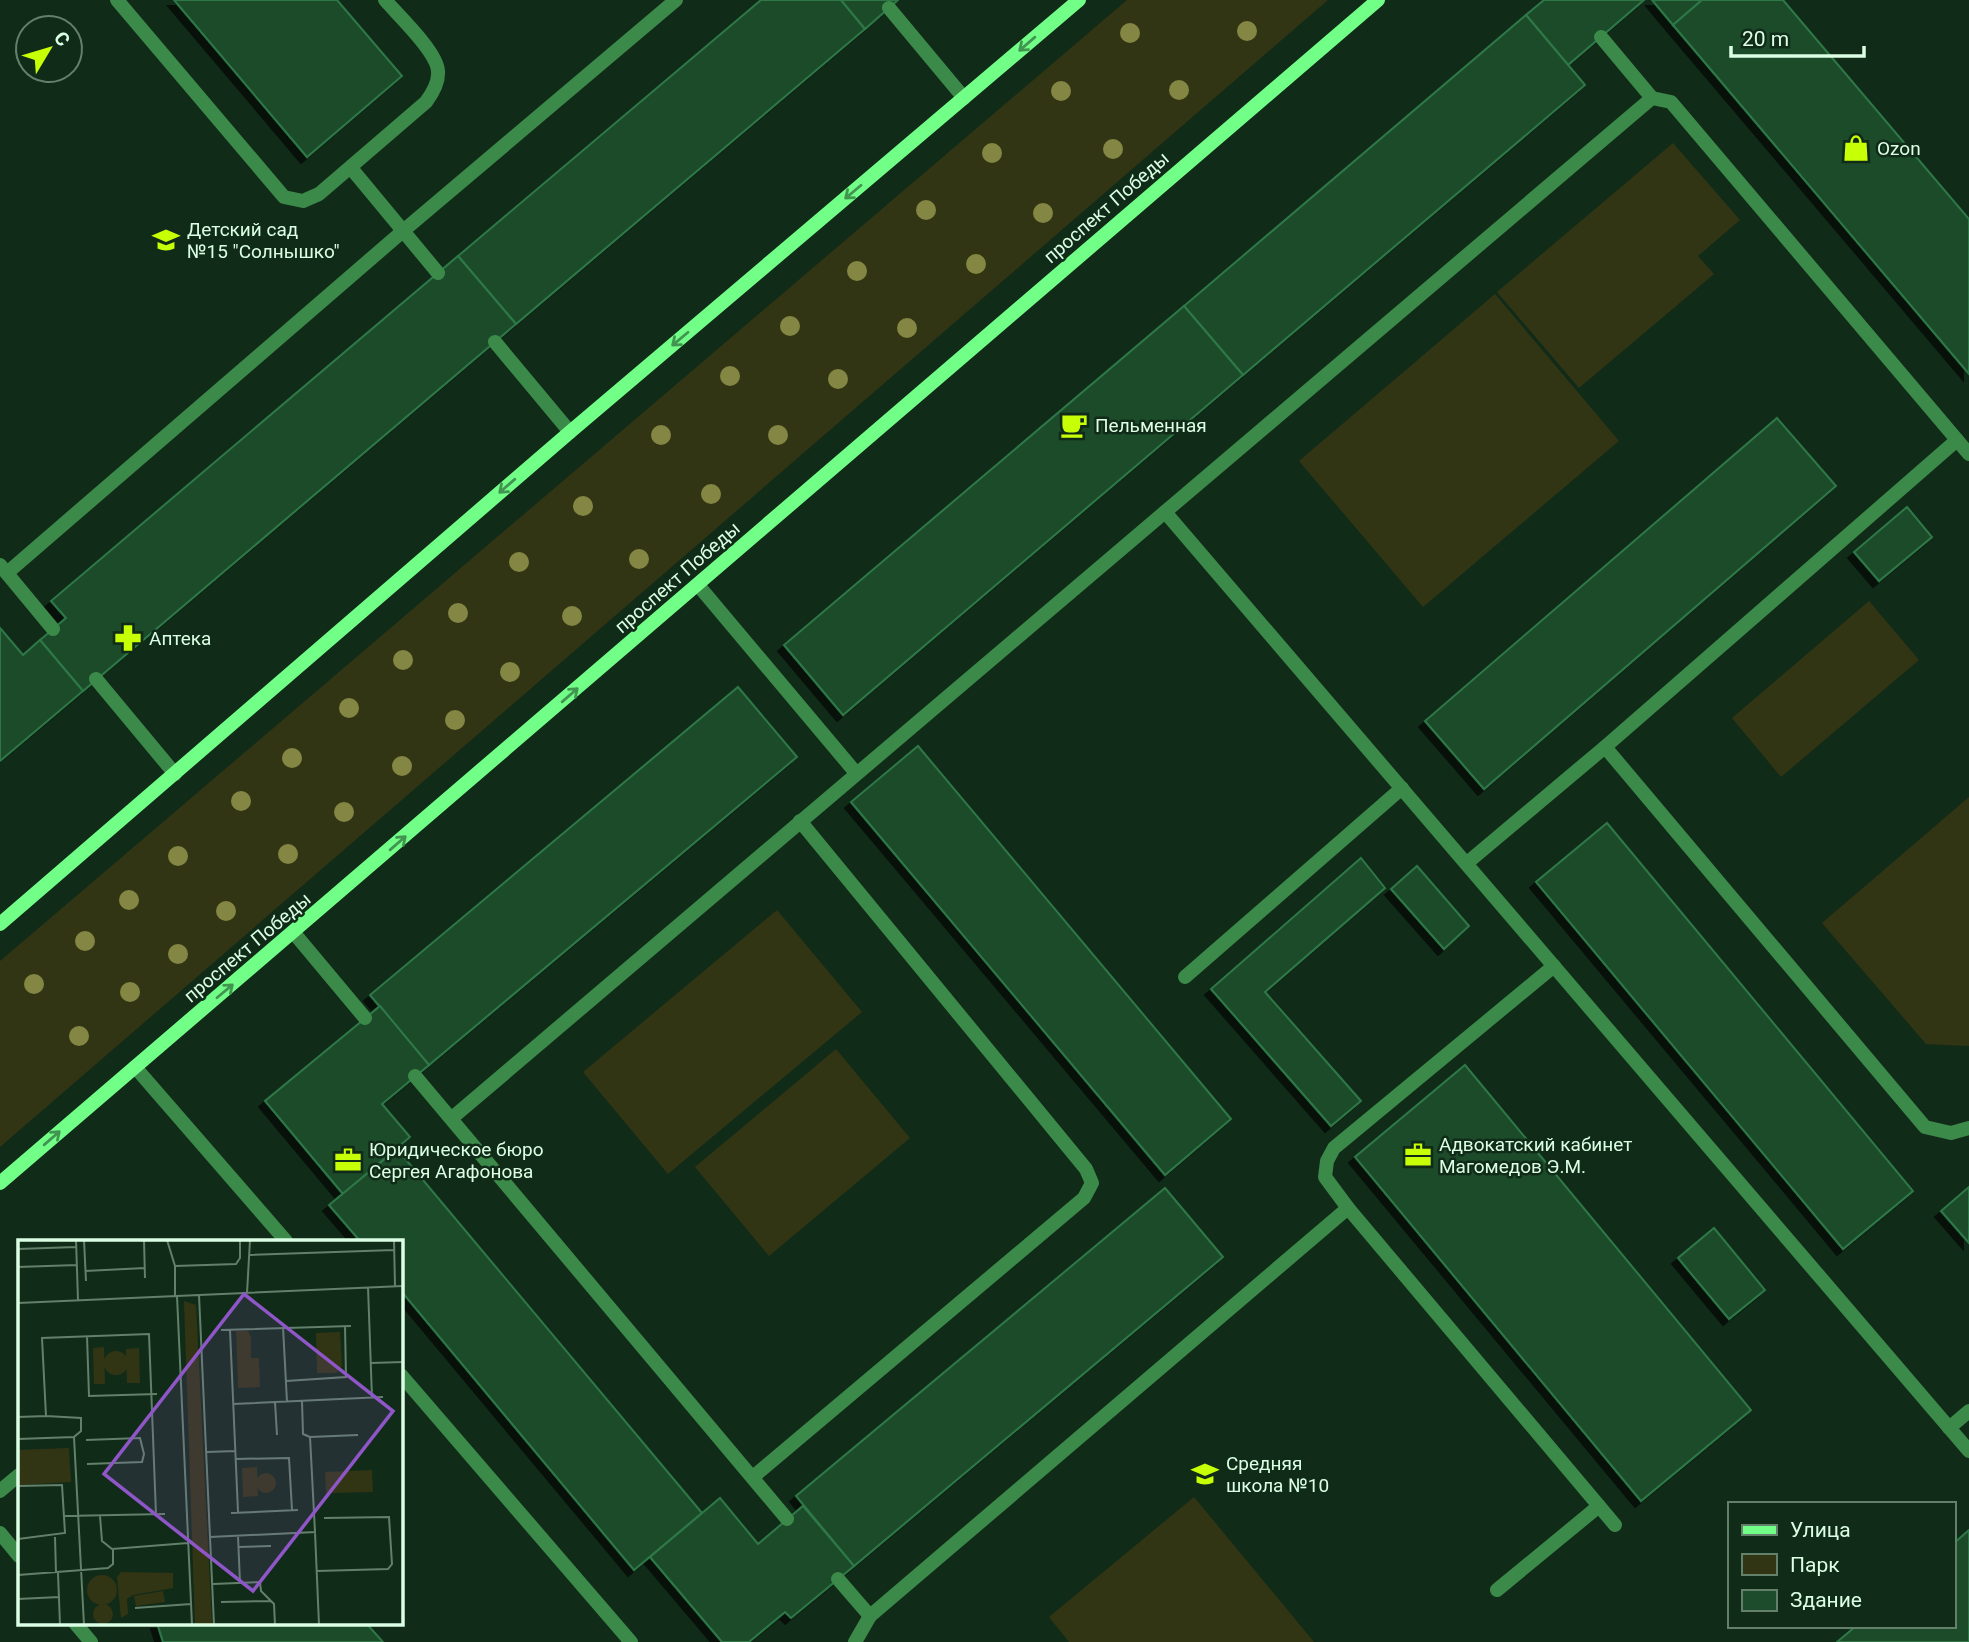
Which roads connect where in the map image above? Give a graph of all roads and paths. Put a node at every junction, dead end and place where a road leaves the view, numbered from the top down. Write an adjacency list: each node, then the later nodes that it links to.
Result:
1 (117, 0): 10 (lane)
2 (385, 0): 10 (lane)
3 (676, 0): 11 (lane)
4 (1079, 0): 8 (main road, one-way to 8)
5 (1378, 0): 19 (main road, проспект Победы)
6 (889, 8): 8 (lane)
7 (1601, 37): 9 (lane)
8 (964, 98): 14 (main road, one-way to 14)
9 (1653, 98): 15 (lane); 17 (lane)
10 (351, 167): 11 (lane)
11 (403, 231): 12 (lane); 18 (lane)
12 (438, 273)
13 (495, 342): 14 (lane)
14 (570, 432): 24 (main road, one-way to 24)
15 (1957, 440): 16 (lane); 22 (lane)
16 (1969, 454)
17 (1165, 512): 23 (lane); 25 (lane)
18 (3, 569): 20 (lane)
19 (698, 585): 23 (lane); 29 (main road, проспект Победы, one-way to 19)
20 (53, 629)
21 (96, 680): 24 (lane)
22 (1605, 747): 27 (lane); 36 (lane)
23 (856, 773): 26 (lane)
24 (175, 774): 28 (main road)
25 (1402, 788): 27 (lane); 31 (lane)
26 (800, 821): 35 (lane); 45 (lane)
27 (1467, 863): 30 (lane)
28 (0, 924)
29 (293, 933): 32 (lane); 33 (main road, проспект Победы, one-way to 29)
30 (1554, 966): 38 (lane); 42 (lane)
31 (1185, 977)
32 (365, 1017)
33 (135, 1067): 37 (main road, проспект Победы, one-way to 33); 39 (lane)
34 (415, 1076): 35 (lane)
35 (452, 1118): 45 (lane)
36 (1969, 1128)
37 (0, 1183)
38 (1348, 1208): 47 (lane); 54 (lane)
39 (285, 1240)
40 (402, 1376): 57 (lane)
41 (1969, 1411): 42 (lane)
42 (1949, 1428): 43 (lane)
43 (1969, 1451)
44 (18, 1476): 46 (lane)
45 (753, 1477): 48 (lane)
46 (0, 1491)
47 (1599, 1506): 49 (lane); 53 (lane)
48 (787, 1519)
49 (1615, 1525)
50 (0, 1533): 51 (lane)
51 (18, 1555)
52 (838, 1579): 54 (lane)
53 (1497, 1590)
54 (870, 1616): 58 (lane)
55 (76, 1624): 56 (lane)
56 (91, 1642)
57 (631, 1642)
58 (855, 1642)

